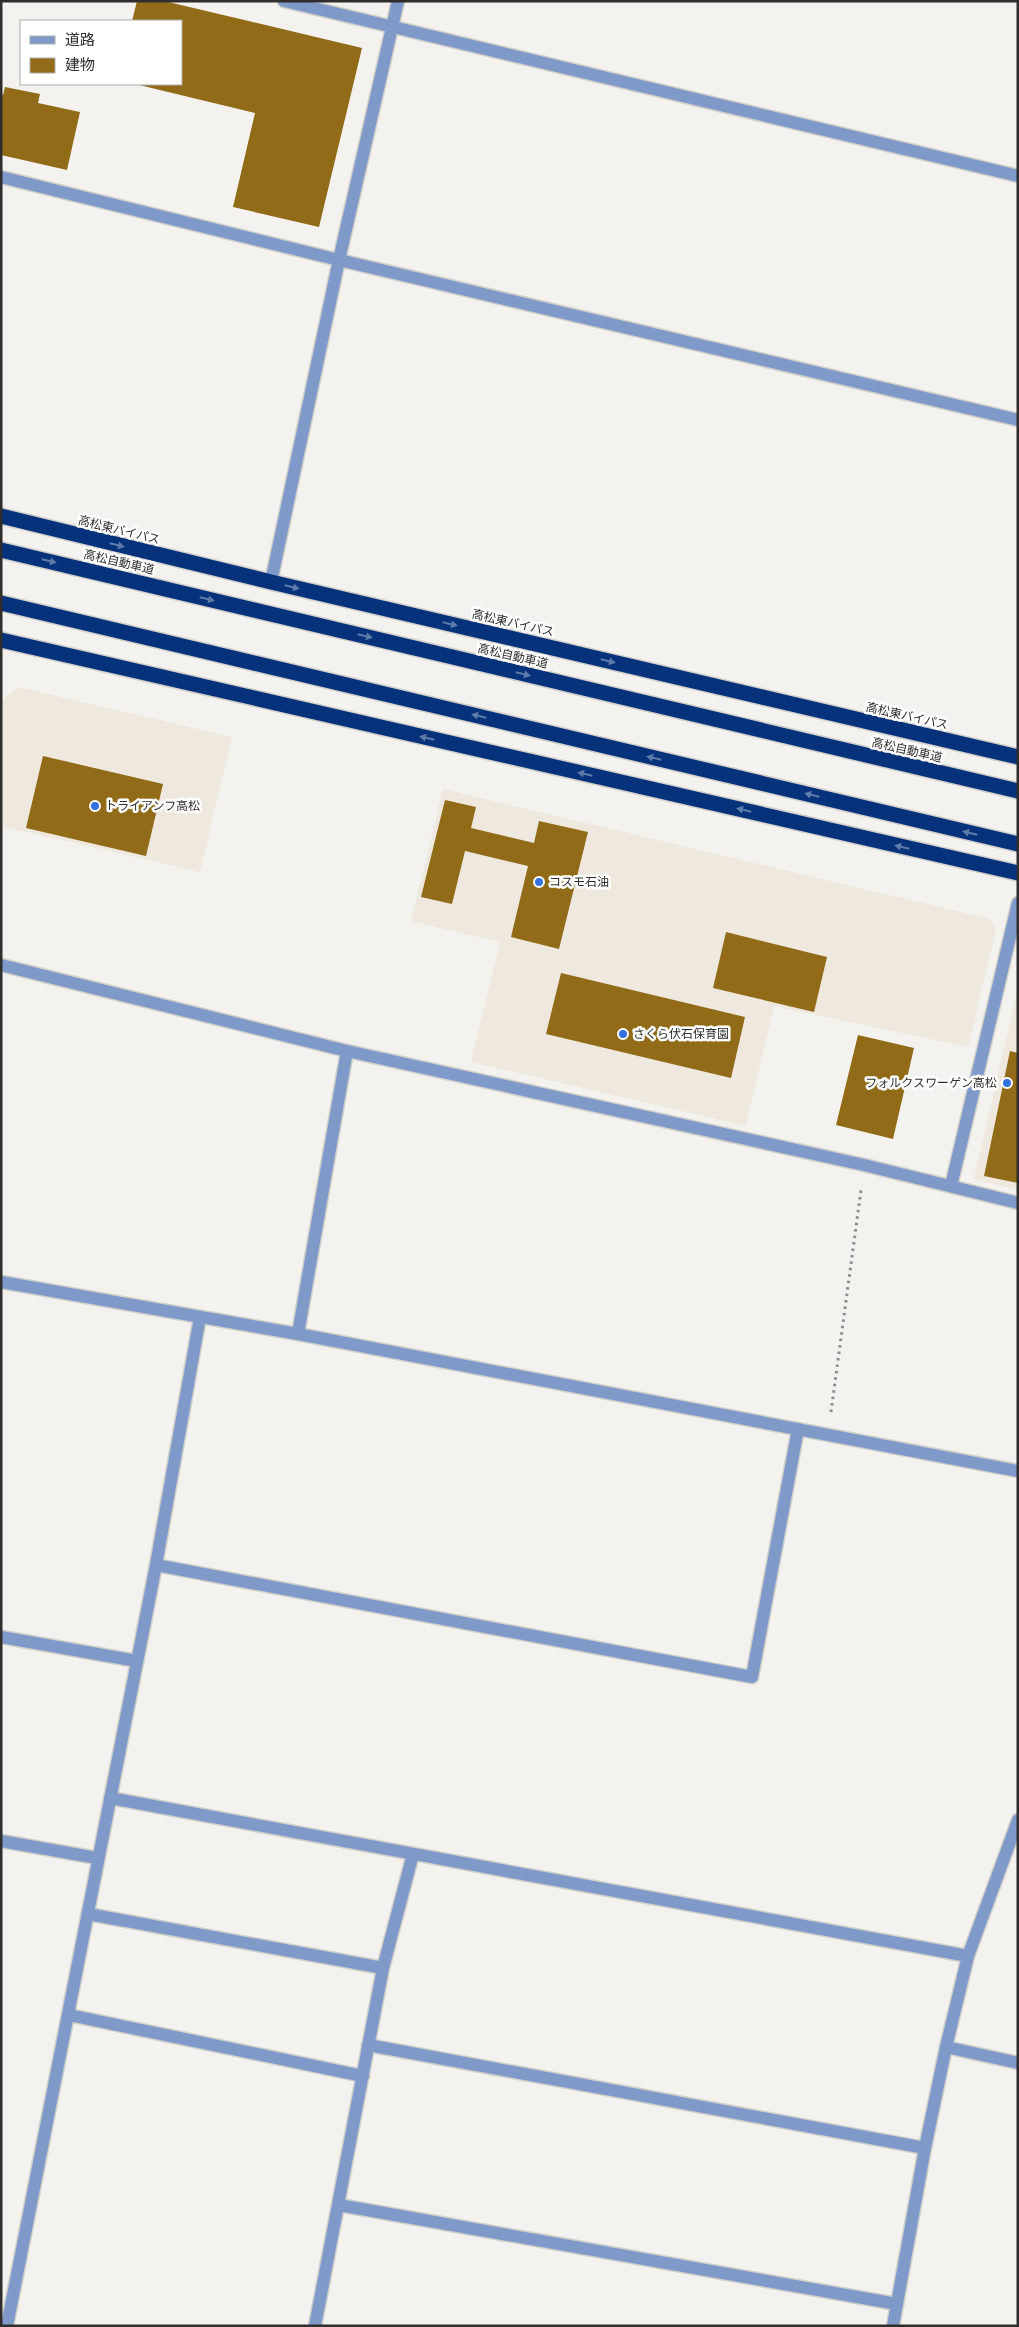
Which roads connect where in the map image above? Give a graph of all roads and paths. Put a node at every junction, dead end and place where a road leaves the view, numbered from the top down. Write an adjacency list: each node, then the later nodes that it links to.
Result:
1 (284, 1): 3 (street)
2 (398, 1): 3 (street)
3 (392, 27): 4 (street); 6 (street)
4 (1018, 176)
5 (1, 177): 6 (street)
6 (339, 260): 7 (street); 10 (street)
7 (1018, 420)
8 (1, 516): 10 (highway, 高松東バイパス, one-way to 10)
9 (1, 550): 14 (highway, 高松自動車道, one-way to 14)
10 (271, 582): 13 (highway, 高松東バイパス, one-way to 13)
11 (1, 603): 15 (highway, one-way to 11)
12 (1, 640): 16 (highway, one-way to 12)
13 (1018, 757)
14 (1018, 792)
15 (1018, 844)
16 (1018, 873)
17 (1018, 904): 21 (street)
18 (1, 965): 19 (street)
19 (347, 1050): 20 (street); 25 (street)
20 (864, 1165): 21 (street); 27 (path)
21 (950, 1186): 22 (street)
22 (1018, 1203)
23 (1, 1282): 24 (street)
24 (200, 1317): 25 (street); 29 (street)
25 (298, 1334): 26 (street)
26 (798, 1429): 27 (street); 29 (street)
27 (828, 1435): 28 (street)
28 (1018, 1471)
29 (156, 1565): 31 (street)
30 (1, 1636): 31 (street)
31 (137, 1661): 32 (street)
32 (110, 1798): 35 (street); 36 (street)
33 (1018, 1820): 38 (street)
34 (1, 1841): 36 (street)
35 (413, 1854): 38 (street); 39 (street)
36 (97, 1858): 37 (street)
37 (88, 1914): 39 (street); 40 (street)
38 (968, 1956): 42 (street)
39 (383, 1968): 41 (street)
40 (69, 2016): 44 (street); 49 (street)
41 (368, 2045): 44 (street); 45 (street)
42 (946, 2047): 43 (street); 45 (street)
43 (1018, 2063)
44 (363, 2076): 46 (street)
45 (925, 2148): 47 (street)
46 (339, 2205): 47 (street); 50 (street)
47 (897, 2304): 48 (street)
48 (895, 2325)
49 (7, 2326)
50 (314, 2326)

